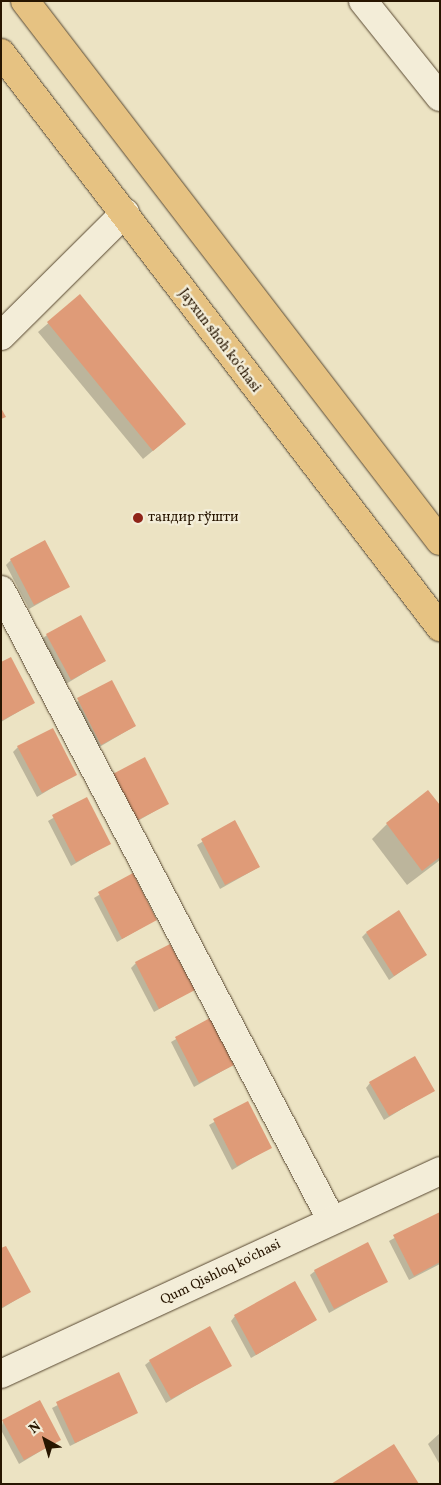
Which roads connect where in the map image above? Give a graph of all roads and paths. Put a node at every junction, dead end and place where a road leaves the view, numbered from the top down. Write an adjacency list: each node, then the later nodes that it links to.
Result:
1 (25, 1): 7 (highway)
2 (363, 1): 4 (street)
3 (1, 53): 5 (highway, Jayxun shoh ko'chasi)
4 (440, 97)
5 (125, 214): 6 (street); 9 (highway, Jayxun shoh ko'chasi)
6 (1, 336)
7 (440, 541)
8 (1, 590): 11 (street)
9 (440, 627)
10 (440, 1171): 11 (street, Qum Qishloq ko'chasi)
11 (331, 1219): 12 (street, Qum Qishloq ko'chasi)
12 (1, 1374)

